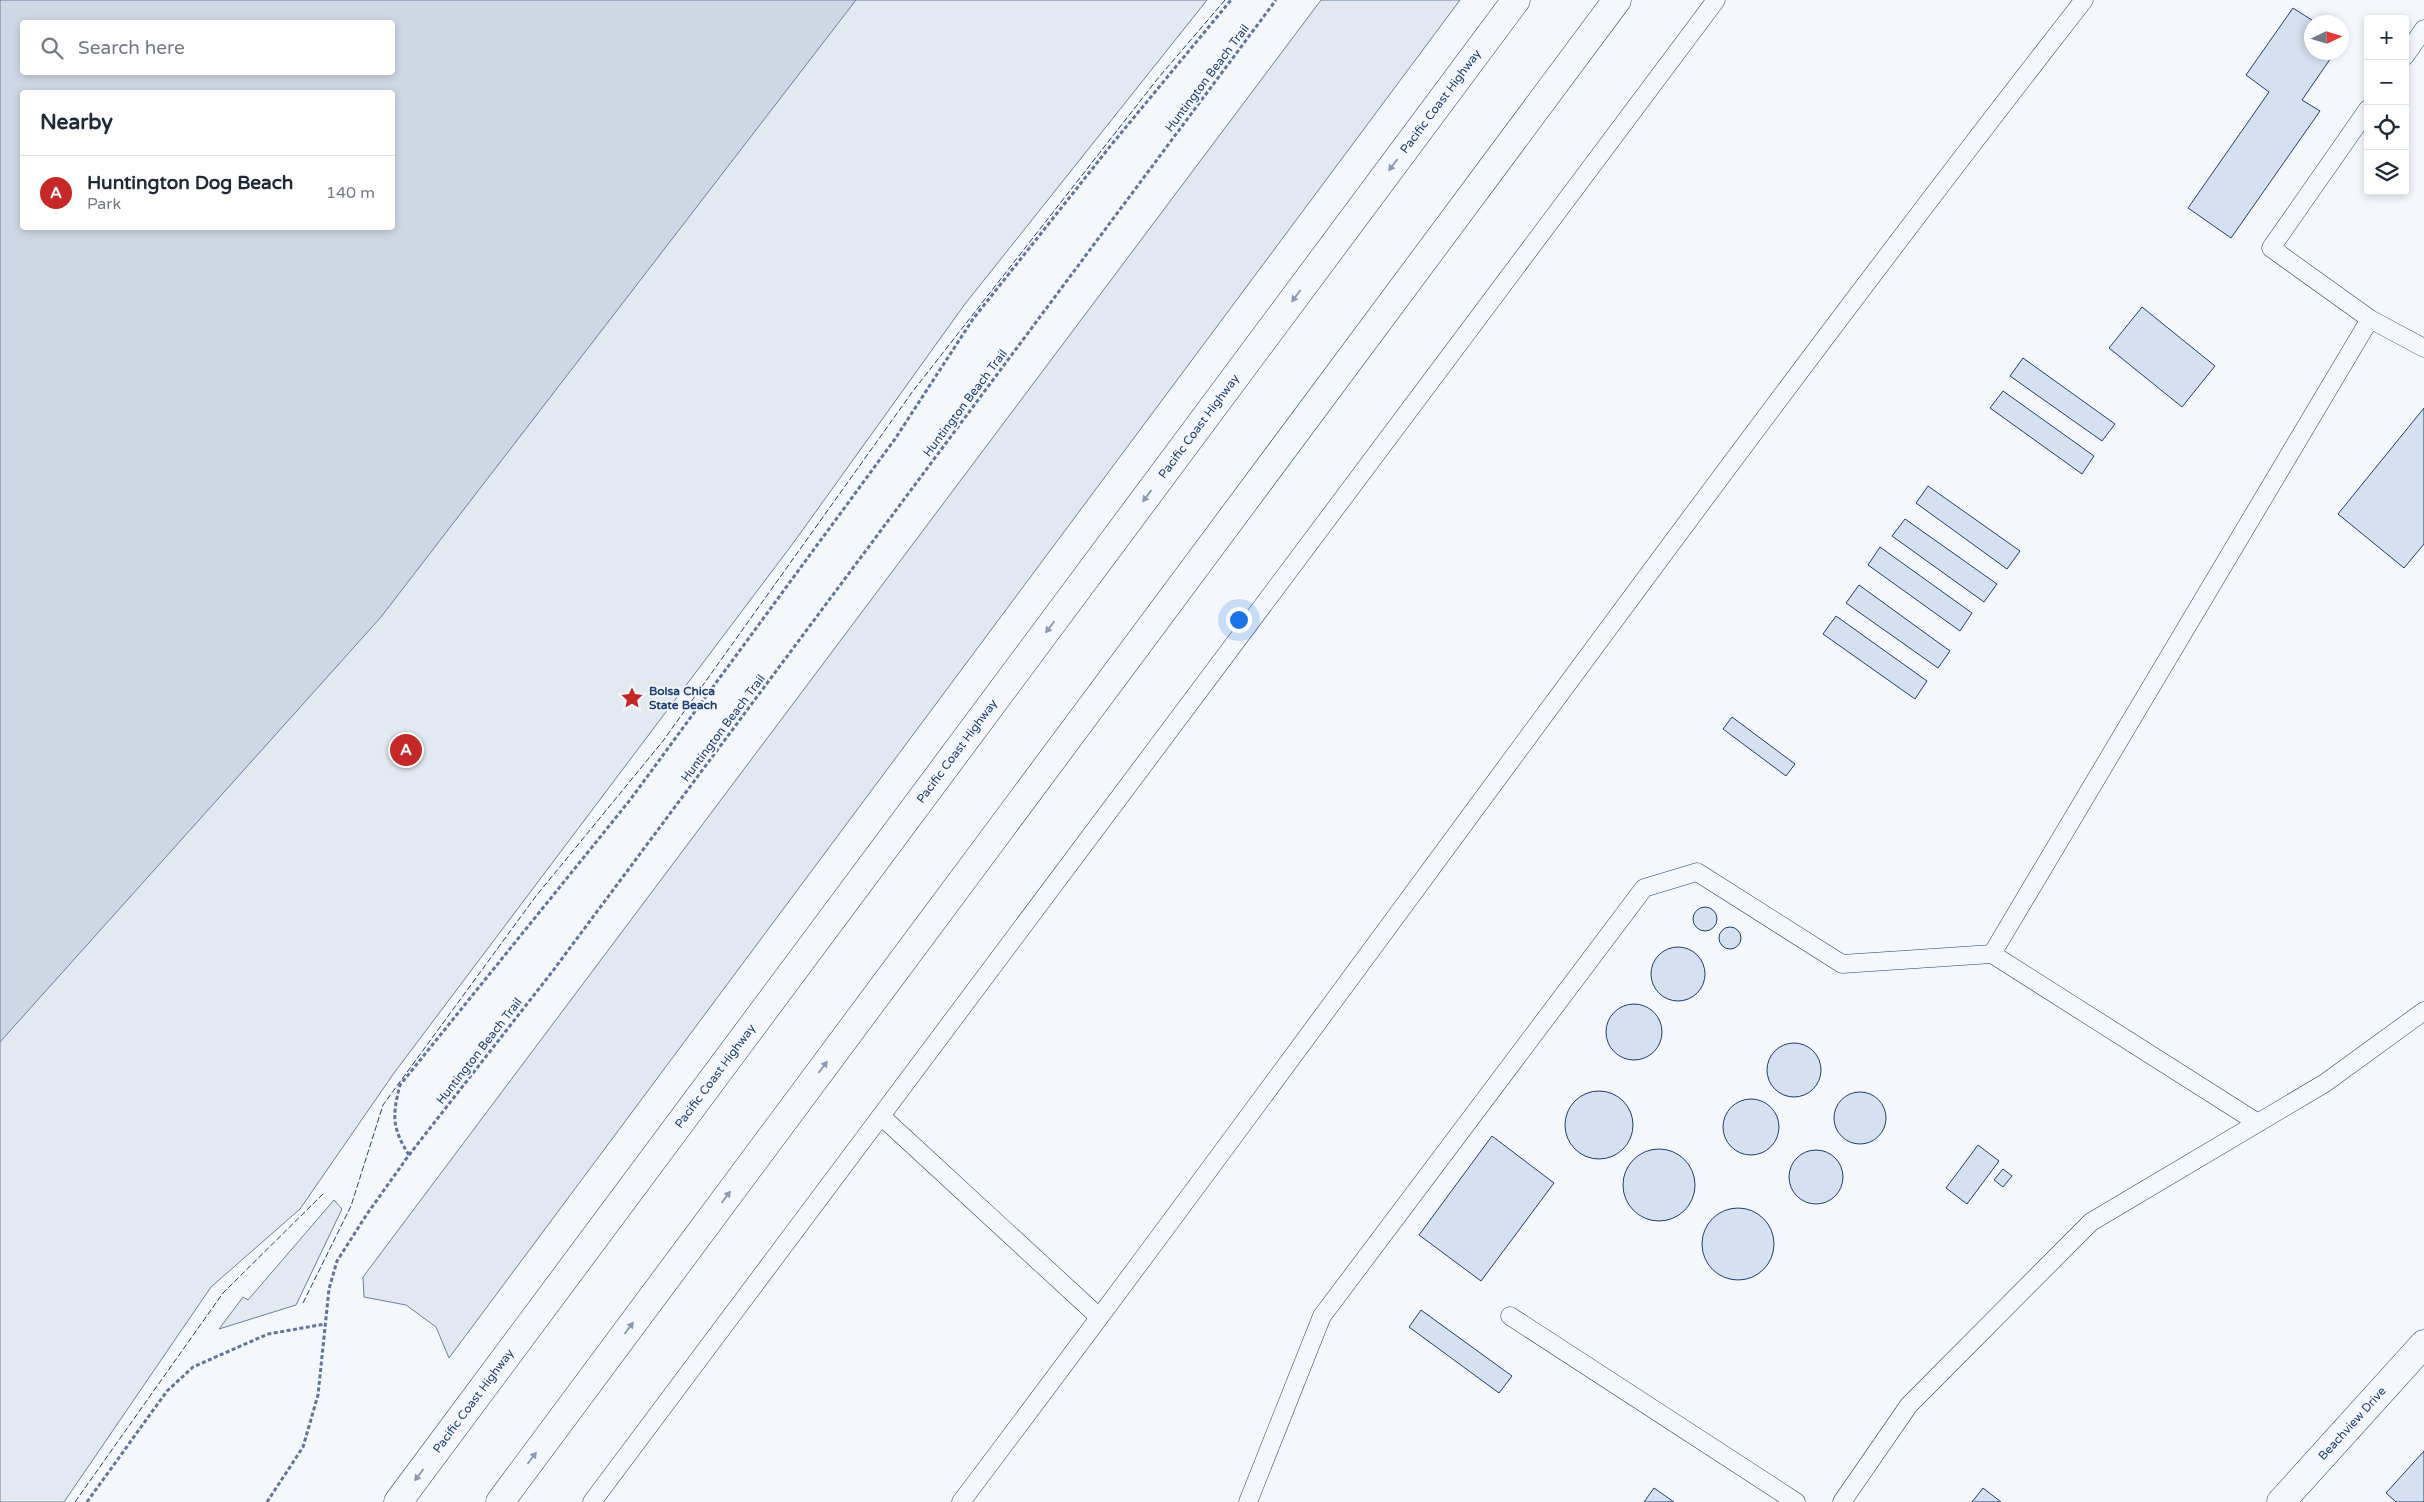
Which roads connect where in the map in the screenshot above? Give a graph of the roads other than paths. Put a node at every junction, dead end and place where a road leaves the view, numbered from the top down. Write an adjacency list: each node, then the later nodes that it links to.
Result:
1 (1516, 0): 17 (main road, Pacific Coast Highway, one-way to 17)
2 (1617, 0): 18 (main road, one-way to 2)
3 (1716, 0): 12 (lane)
4 (2084, 0): 14 (lane)
5 (2424, 29): 6 (lane)
6 (2409, 50)
7 (2364, 115): 8 (lane)
8 (2370, 319): 9 (lane); 10 (lane)
9 (2424, 348)
10 (1992, 954): 13 (lane); 21 (lane)
11 (2424, 1011): 13 (lane)
12 (881, 1116): 14 (lane); 19 (lane)
13 (2258, 1123): 23 (lane)
14 (1099, 1316): 20 (lane)
15 (1510, 1316): 22 (lane)
16 (2424, 1344): 24 (main road, Beachview Drive)
17 (398, 1502)
18 (500, 1502)
19 (592, 1502)
20 (961, 1502)
21 (1248, 1502)
22 (1796, 1502)
23 (1842, 1502)
24 (2281, 1502)

